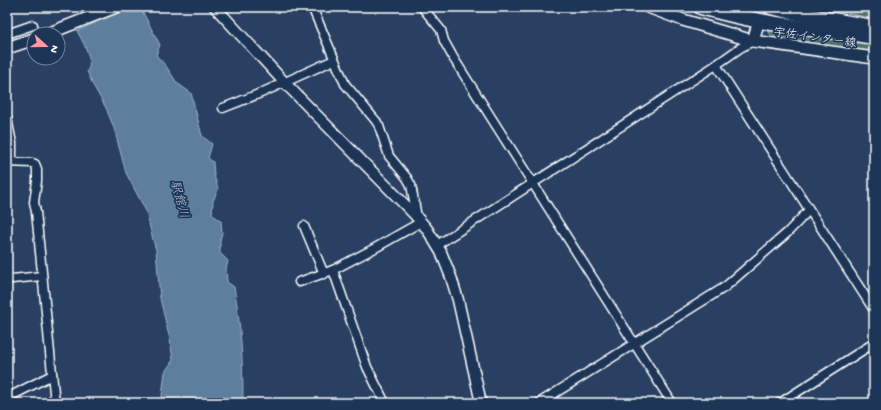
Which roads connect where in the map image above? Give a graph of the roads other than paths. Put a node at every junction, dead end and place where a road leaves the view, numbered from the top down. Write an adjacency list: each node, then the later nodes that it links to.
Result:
1 (116, 7): 11 (main road)
2 (215, 7): 22 (street)
3 (312, 7): 20 (street)
4 (422, 7): 26 (street)
5 (648, 7): 17 (main road, 宇佐インター線)
6 (701, 7): 15 (highway)
7 (773, 7): 12 (highway)
8 (868, 7): 9 (street)
9 (874, 8)
10 (33, 25): 14 (street)
11 (66, 26)
12 (874, 27)
13 (757, 28): 17 (main road, 宇佐インター線)
14 (7, 34)
15 (874, 37)
16 (26, 42): 18 (main road)
17 (754, 42): 19 (main road, 宇佐インター線); 21 (street)
18 (7, 48)
19 (874, 58)
20 (334, 60): 22 (street); 28 (street)
21 (716, 65): 26 (street); 27 (street)
22 (284, 82): 23 (street); 28 (street)
23 (223, 108)
24 (7, 118): 25 (street)
25 (10, 162): 33 (street)
26 (532, 184): 30 (street); 38 (street)
27 (809, 210): 36 (street); 38 (street)
28 (419, 219): 30 (street); 31 (street)
29 (304, 226): 32 (street)
30 (437, 245): 43 (street)
31 (333, 270): 32 (street); 42 (street)
32 (324, 274): 35 (street)
33 (42, 276): 34 (street); 39 (street)
34 (12, 279)
35 (299, 282)
36 (874, 310)
37 (874, 343): 46 (street)
38 (634, 344): 44 (street); 45 (street)
39 (52, 375): 40 (street); 41 (street)
40 (7, 398)
41 (55, 403)
42 (384, 403)
43 (481, 403)
44 (539, 403)
45 (672, 403)
46 (780, 403)

